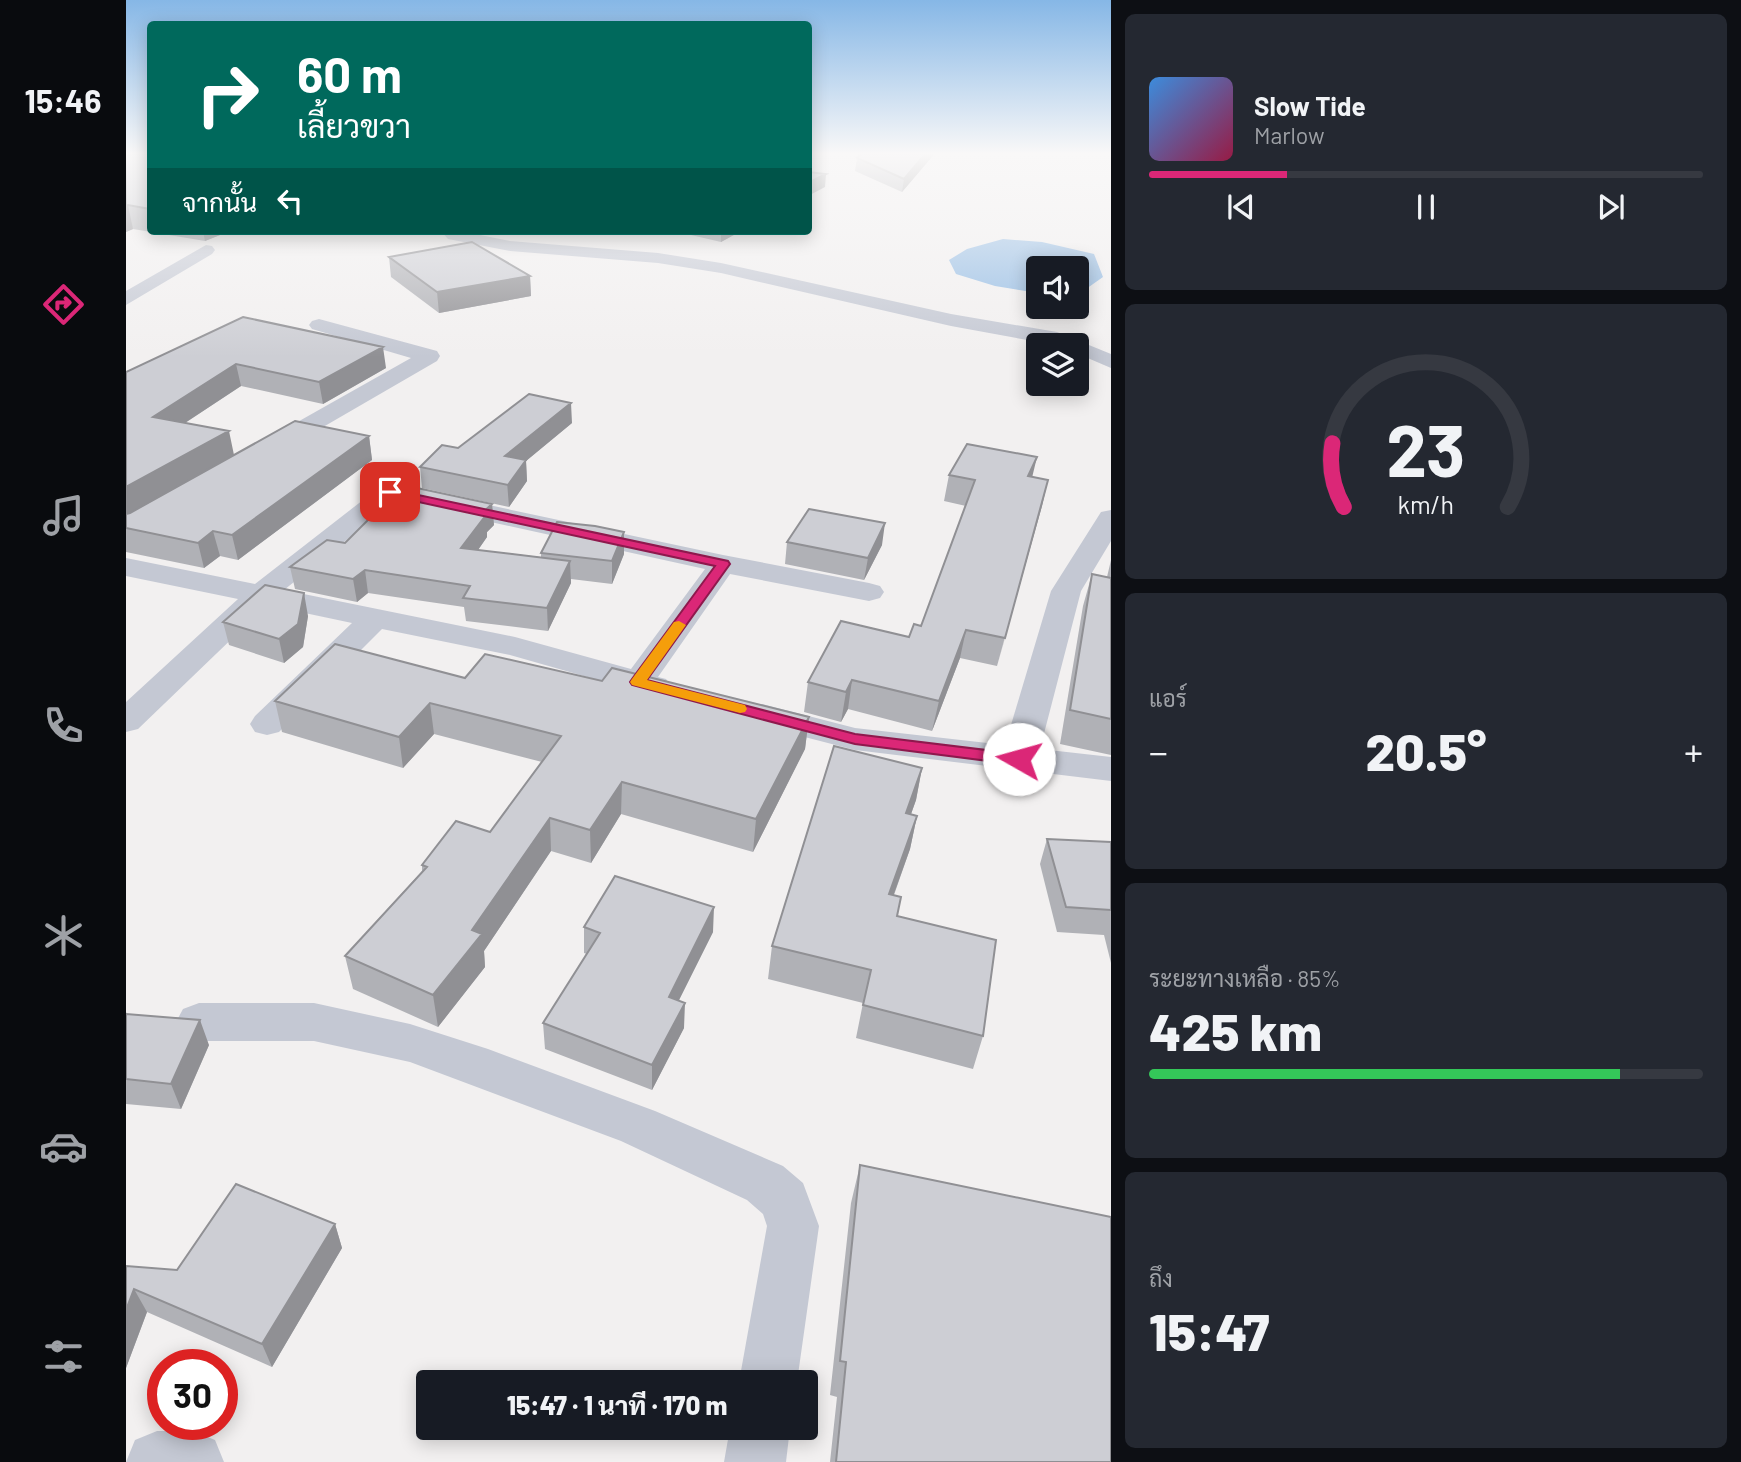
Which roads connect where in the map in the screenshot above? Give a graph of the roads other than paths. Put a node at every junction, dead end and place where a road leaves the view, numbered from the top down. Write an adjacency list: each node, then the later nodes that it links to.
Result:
1 (454, 235): 5 (street)
2 (206, 250): 3 (street)
3 (126, 299)
4 (319, 325): 8 (street)
5 (1028, 333)
6 (1089, 352): 7 (street)
7 (1111, 362)
8 (247, 461)
9 (1111, 518): 12 (street)
10 (723, 564): 13 (street); 14 (street); 17 (street)
11 (126, 567): 14 (street)
12 (1066, 591): 15 (street); 22 (street)
13 (869, 592)
14 (260, 595): 16 (street); 20 (street)
15 (1100, 598)
16 (375, 618): 17 (street); 21 (street)
17 (638, 682): 18 (street)
18 (689, 695)
19 (727, 705): 22 (street)
20 (126, 721)
21 (267, 724)
22 (1019, 759): 23 (street)
23 (1111, 769)
24 (199, 1022): 25 (street)
25 (770, 1370)
26 (758, 1440): 29 (street)
27 (157, 1462): 28 (street)
28 (193, 1462)
29 (755, 1462)

